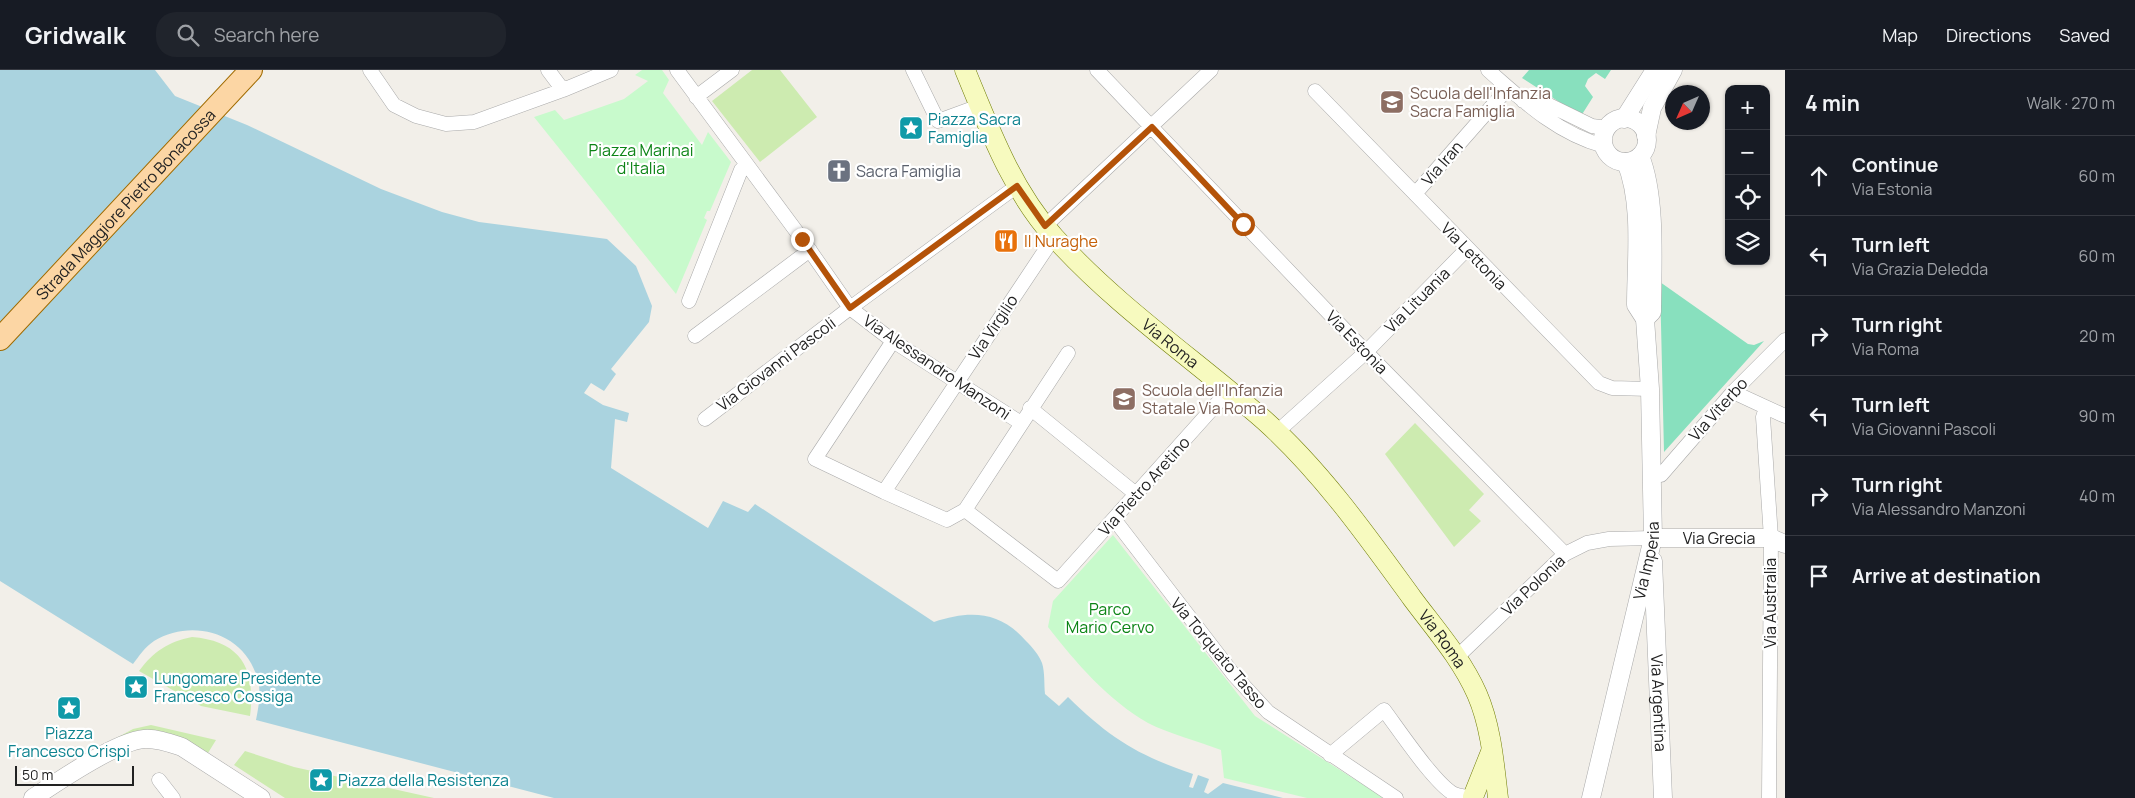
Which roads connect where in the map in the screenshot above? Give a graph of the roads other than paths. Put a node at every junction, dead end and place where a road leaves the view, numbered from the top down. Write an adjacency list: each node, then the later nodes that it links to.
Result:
1 (251, 70): 35 (main road, Strada Maggiore Pietro Bonacossa)
2 (370, 70): 15 (street)
3 (548, 70): 15 (street)
4 (611, 70): 15 (street)
5 (677, 70): 17 (street, Via Alessandro Manzoni)
6 (732, 70): 17 (street)
7 (914, 70): 19 (street)
8 (965, 70): 19 (main road, Via Roma)
9 (1097, 70): 21 (street, Via Estonia)
10 (1211, 70): 21 (street, Via Virgilio)
11 (1488, 70): 14 (street)
12 (1655, 70): 20 (street)
13 (1673, 70): 23 (street)
14 (1508, 88): 18 (street); 28 (street, Via Iran)
15 (563, 90)
16 (1315, 91): 28 (street, Via Lettonia)
17 (696, 97): 26 (street, Via Alessandro Manzoni)
18 (1523, 100): 22 (street); 24 (street)
19 (979, 106): 27 (main road, Via Roma)
20 (1624, 119): 22 (street); 23 (street)
21 (1152, 127): 29 (street, Via Virgilio); 38 (street, Via Estonia)
22 (1607, 128): 24 (street)
23 (1646, 136): 25 (street)
24 (1604, 146): 25 (street)
25 (1633, 159): 42 (street, Via Imperia)
26 (747, 165): 31 (street, Via Alessandro Manzoni); 32 (street)
27 (1017, 186): 29 (main road, Via Roma); 33 (street, Via Giovanni Pascoli)
28 (1415, 194): 30 (street, Via Lettonia)
29 (1050, 231): 40 (street, Via Virgilio); 41 (main road, Via Roma)
30 (1467, 249): 38 (street, Via Lituania); 42 (street, Via Lettonia)
31 (810, 250): 33 (street, Via Alessandro Manzoni); 34 (street)
32 (690, 301)
33 (850, 308): 37 (street, Via Alessandro Manzoni); 47 (street, Via Giovanni Pascoli)
34 (695, 336)
35 (0, 339)
36 (1785, 340): 43 (street, Via Viterbo)
37 (893, 341): 40 (street, Via Alessandro Manzoni); 51 (street)
38 (1366, 352): 49 (street, Via Lituania); 57 (street, Via Estonia)
39 (1068, 353): 44 (street)
40 (956, 382): 48 (street, Via Alessandro Manzoni); 51 (street, Via Virgilio)
41 (1229, 390): 49 (main road, Via Roma); 52 (street, Via Pietro Aretino)
42 (1650, 390): 50 (street, Via Imperia)
43 (1733, 392): 45 (street); 50 (street, Via Viterbo)
44 (1030, 408): 48 (street); 52 (street, Via Alessandro Manzoni)
45 (1766, 408): 46 (street); 56 (street, Via Australia)
46 (1785, 416)
47 (705, 419)
48 (1021, 423): 53 (street)
49 (1277, 432): 60 (main road, Via Roma)
50 (1652, 475): 55 (street, Via Imperia)
51 (884, 492): 53 (street)
52 (1136, 494): 54 (street, Via Pietro Aretino)
53 (965, 510): 54 (street, Via Pietro Aretino)
54 (1114, 519): 62 (street, Via Torquato Tasso)
55 (1653, 538): 56 (street, Via Grecia); 57 (street, Via Polonia); 58 (street, Via Imperia); 59 (street, Via Argentina)
56 (1778, 541): 72 (street, Via Australia)
57 (1565, 554): 60 (street, Via Polonia)
58 (1636, 608): 59 (street); 70 (street, Via Imperia)
59 (1655, 609): 71 (street, Via Argentina)
60 (1457, 657): 61 (main road, Via Roma)
61 (1492, 750): 64 (main road); 69 (main road, Via Roma)
62 (1330, 755): 64 (street); 68 (street, Via Torquato Tasso)
63 (159, 780): 66 (street)
64 (1473, 797): 69 (main road)
65 (33, 798): 67 (street)
66 (173, 798)
67 (261, 798)
68 (1396, 798)
69 (1498, 798)
70 (1591, 798)
71 (1663, 798)
72 (1769, 798)

